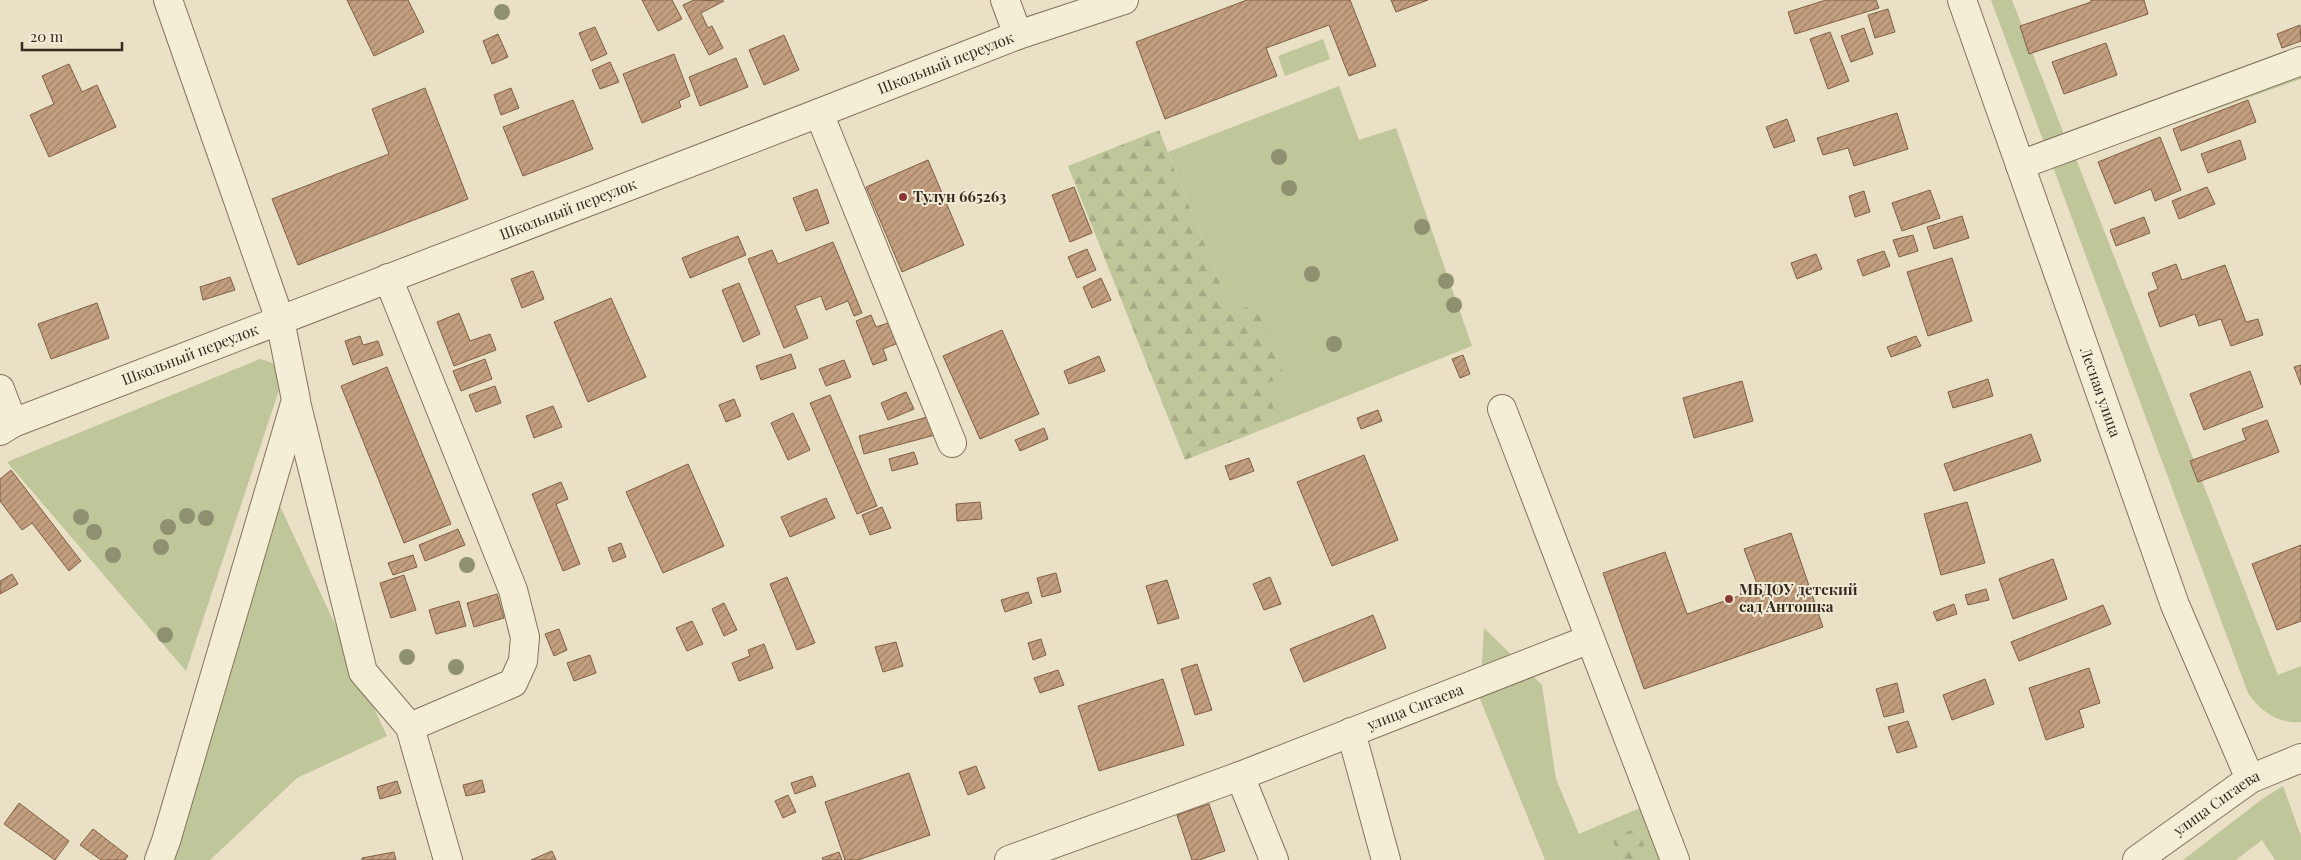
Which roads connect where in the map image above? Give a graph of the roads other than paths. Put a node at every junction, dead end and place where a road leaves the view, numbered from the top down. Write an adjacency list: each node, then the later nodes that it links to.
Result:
1 (168, 0): 10 (street)
2 (1005, 0): 5 (street)
3 (1124, 0): 5 (street, Школьный переулок)
4 (1962, 0): 8 (street, Лесная улица)
5 (1018, 35): 7 (street, Школьный переулок)
6 (2301, 61): 8 (street)
7 (819, 113): 9 (street, Школьный переулок); 15 (street)
8 (2020, 165): 21 (street, Лесная улица)
9 (388, 278): 10 (street, Школьный переулок); 17 (street)
10 (280, 320): 12 (street); 14 (street, Школьный переулок)
11 (0, 389): 14 (street, Школьный переулок)
12 (296, 400): 17 (street); 22 (street)
13 (1502, 409): 16 (street)
14 (6, 427)
15 (952, 443)
16 (1590, 639): 18 (street, улица Сигаева); 27 (street)
17 (410, 727): 23 (street)
18 (1351, 732): 20 (street, улица Сигаева); 26 (street)
19 (2298, 767): 21 (street, улица Сигаева)
20 (1240, 776): 24 (street, улица Сигаева); 25 (street)
21 (2250, 779): 28 (street, улица Сигаева)
22 (159, 860)
23 (448, 860)
24 (1009, 860)
25 (1274, 860)
26 (1386, 860)
27 (1675, 860)
28 (2137, 860)

